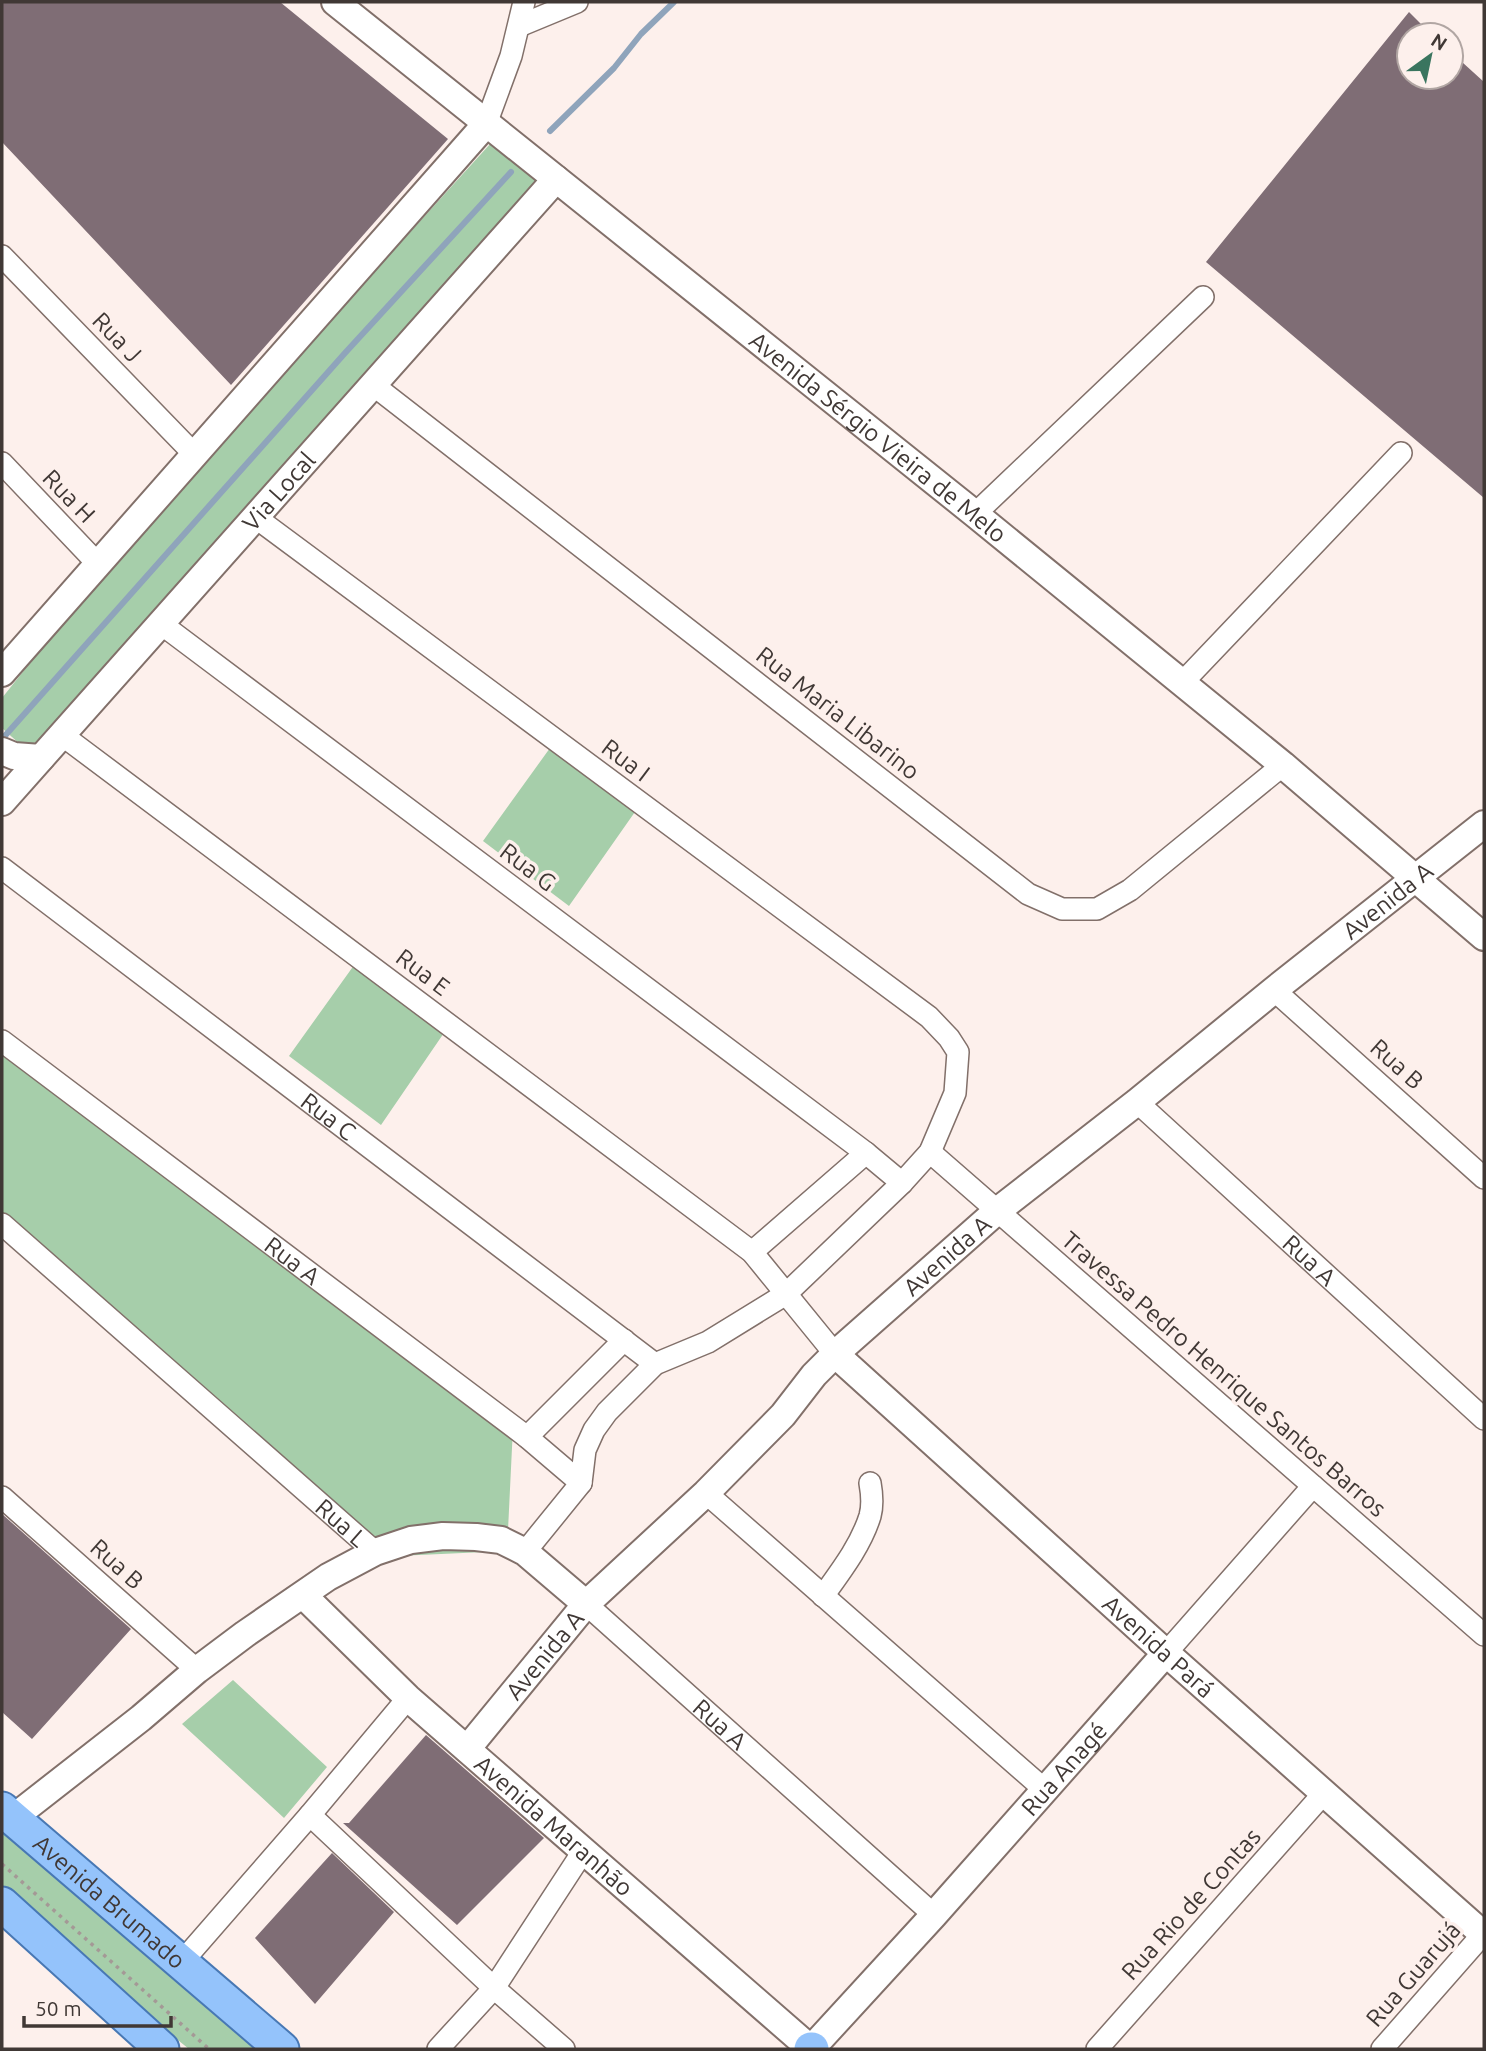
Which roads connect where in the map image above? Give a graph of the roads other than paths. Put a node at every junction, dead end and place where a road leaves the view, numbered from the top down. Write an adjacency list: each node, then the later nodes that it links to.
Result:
1 (335, 2): 5 (street, Avenida Sérgio Vieira de Melo)
2 (524, 2): 4 (street)
3 (576, 2): 4 (street)
4 (519, 26): 5 (street)
5 (486, 124): 6 (street, Avenida Sérgio Vieira de Melo); 11 (street)
6 (556, 179): 9 (street, Via Local); 13 (street, Avenida Sérgio Vieira de Melo)
7 (2, 256): 11 (street, Rua J)
8 (1203, 298): 13 (street)
9 (373, 384): 14 (street, Via Local); 22 (street, Rua Maria Libarino)
10 (1401, 453): 18 (street)
11 (194, 454): 15 (street)
12 (2, 463): 15 (street, Rua H)
13 (975, 514): 18 (street, Avenida Sérgio Vieira de Melo)
14 (255, 517): 16 (street, Via Local); 31 (street, Rua I)
15 (98, 564): 17 (street)
16 (160, 623): 19 (street, Via Local); 32 (street, Rua G)
17 (2, 673)
18 (1182, 683): 22 (street, Avenida Sérgio Vieira de Melo)
19 (62, 735): 21 (street, Via Local); 37 (street, Rua E)
20 (2, 751): 21 (street)
21 (41, 758): 23 (street, Via Local)
22 (1283, 765): 26 (street, Avenida Sérgio Vieira de Melo)
23 (2, 802)
24 (1484, 824): 26 (street, Avenida A)
25 (2, 868): 39 (street, Rua C)
26 (1417, 878): 27 (street); 28 (street, Avenida A)
27 (1484, 937)
28 (1274, 990): 30 (street, Avenida A); 33 (street, Rua B)
29 (2, 1041): 43 (street, Rua A)
30 (1137, 1102): 35 (street, Avenida A); 42 (street, Rua A)
31 (930, 1152): 34 (street); 35 (street, Travessa Pedro Henrique Santos Barros)
32 (866, 1153): 34 (street, Rua G); 37 (street)
33 (1484, 1178)
34 (902, 1183): 38 (street)
35 (996, 1211): 40 (street, Avenida A); 46 (street, Travessa Pedro Henrique Santos Barros)
36 (2, 1224): 49 (street, Rua L)
37 (752, 1252): 38 (street, Rua E)
38 (786, 1294): 40 (street, Rua E); 41 (street)
39 (624, 1340): 41 (street, Rua C); 43 (street)
40 (835, 1354): 47 (street, Avenida A); 55 (street, Avenida Pará)
41 (655, 1364): 44 (street)
42 (1484, 1419)
43 (527, 1437): 44 (street, Rua A)
44 (581, 1483): 50 (street)
45 (870, 1483): 52 (street)
46 (1313, 1486): 54 (street, Travessa Pedro Henrique Santos Barros); 55 (street, Rua Anagé)
47 (706, 1493): 52 (street); 53 (street, Avenida A)
48 (2, 1497): 56 (street, Rua B)
49 (375, 1552): 50 (street, Rua A); 51 (street, Rua L)
50 (525, 1552): 53 (street, Rua A)
51 (303, 1595): 56 (street, Rua L); 57 (street, Avenida Maranhão)
52 (823, 1596): 59 (street)
53 (586, 1604): 58 (street, Avenida A); 65 (street, Rua A)
54 (1484, 1635)
55 (1166, 1653): 59 (street, Rua Anagé); 60 (street, Avenida Pará)
56 (197, 1670): 61 (street, Rua L)
57 (408, 1698): 58 (street, Avenida Maranhão); 62 (street)
58 (467, 1749): 63 (street, Avenida Maranhão)
59 (1045, 1790): 65 (street, Rua Anagé)
60 (1324, 1793): 66 (street, Avenida Pará); 74 (street, Rua Rio de Contas)
61 (7, 1813): 67 (main road, Avenida Brumado)
62 (310, 1815): 67 (street); 68 (street)
63 (584, 1850): 68 (street); 73 (street, Avenida Maranhão)
64 (2, 1904): 70 (main road)
65 (934, 1915): 73 (street, Rua Anagé)
66 (1484, 1934): 75 (street, Rua Guarujá)
67 (181, 1963): 69 (main road, Avenida Brumado)
68 (494, 1988): 71 (street); 72 (street)
69 (277, 2047)
70 (162, 2049)
71 (438, 2049)
72 (564, 2049)
73 (811, 2049)
74 (1097, 2049)
75 (1382, 2049)

